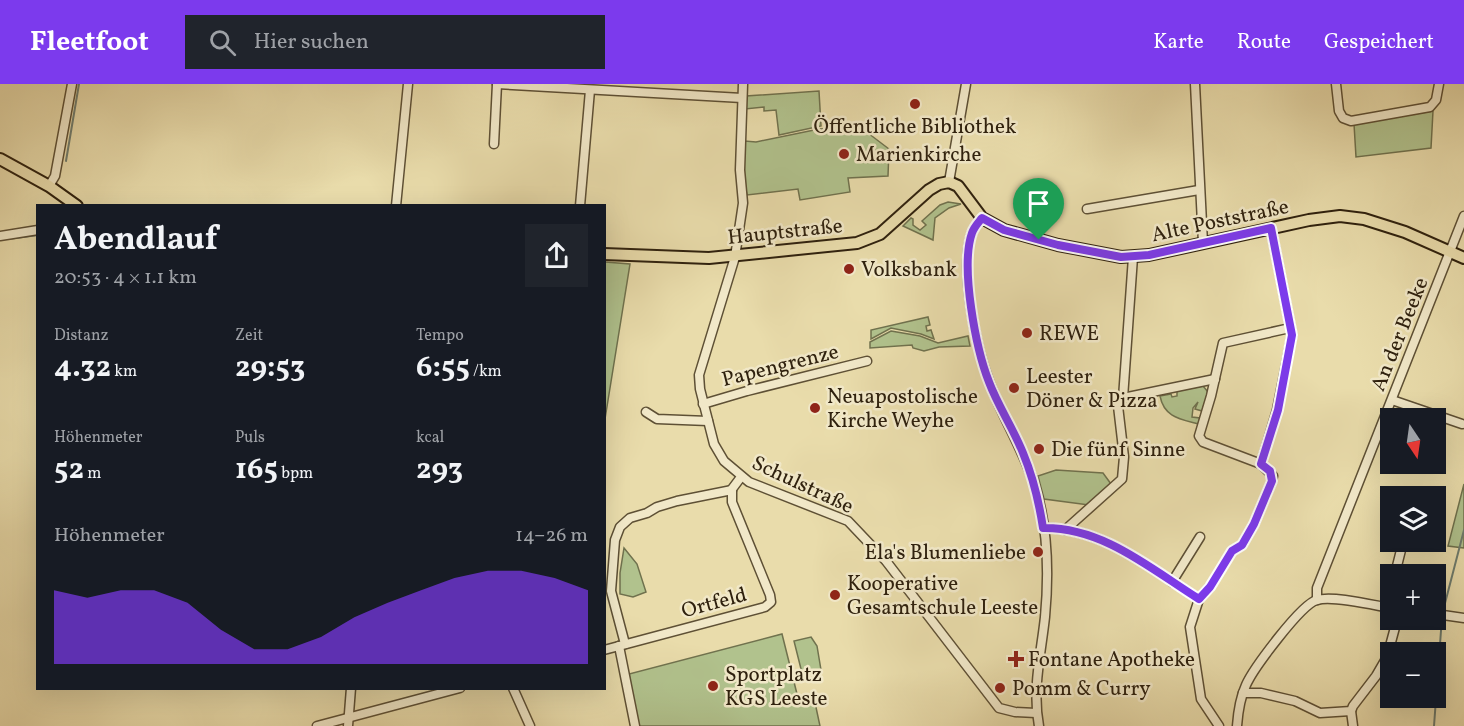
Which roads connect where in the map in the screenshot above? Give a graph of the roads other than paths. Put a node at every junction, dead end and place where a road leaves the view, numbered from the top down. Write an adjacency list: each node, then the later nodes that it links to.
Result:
1 (72, 84): 16 (street)
2 (408, 84): 19 (street)
3 (497, 84): 10 (street); 13 (street)
4 (684, 84): 11 (street)
5 (743, 84): 12 (street, Schulstraße)
6 (966, 84): 15 (street)
7 (1195, 84): 17 (street)
8 (1336, 84): 9 (street)
9 (1439, 84)
10 (590, 90): 11 (street); 20 (street)
11 (684, 95): 12 (street)
12 (742, 98): 30 (street, Schulstraße)
13 (494, 144)
14 (0, 159): 16 (main road)
15 (949, 182): 23 (main road); 30 (main road, Hauptstraße)
16 (49, 186): 18 (main road)
17 (1199, 189): 21 (street); 27 (street)
18 (74, 204)
19 (396, 204)
20 (580, 204)
21 (1087, 209)
22 (1464, 216): 28 (street, An der Beeke)
23 (982, 218): 31 (main road, Alte Poststraße); 45 (street)
24 (1271, 228): 27 (main road, Alte Poststraße); 28 (main road, Alte Poststraße); 33 (street)
25 (36, 230): 26 (street)
26 (0, 236)
27 (1203, 243): 31 (main road, Alte Poststraße)
28 (1450, 252): 32 (main road, Alte Poststraße); 37 (street, An der Beeke)
29 (606, 254): 30 (main road, Hauptstraße)
30 (735, 257): 38 (street, Schulstraße)
31 (1133, 257): 36 (street)
32 (1464, 258)
33 (1290, 328): 35 (street); 42 (street)
34 (867, 361): 38 (street, Papengrenze)
35 (1215, 379): 36 (street); 42 (street)
36 (1123, 398): 46 (street)
37 (1392, 400): 41 (street); 50 (street, An der Beeke)
38 (703, 404): 40 (street, Schulstraße)
39 (646, 412): 40 (street)
40 (708, 421): 43 (street, Schulstraße)
41 (1462, 424)
42 (1261, 464): 49 (street)
43 (741, 477): 44 (street); 64 (street, Schulstraße)
44 (732, 490): 55 (street); 55 (street, Ortfeld)
45 (1043, 528): 46 (street); 64 (street)
46 (1065, 530): 48 (street)
47 (1200, 537): 48 (street)
48 (1172, 582): 49 (street)
49 (1199, 599): 70 (street)
50 (1317, 600): 51 (street); 57 (street)
51 (1380, 606)
52 (1446, 615): 53 (street)
53 (1464, 618)
54 (1394, 630): 63 (street)
55 (622, 645): 56 (street, Ortfeld); 68 (street)
56 (606, 649)
57 (1247, 684): 61 (street); 62 (street)
58 (351, 690): 65 (street)
59 (453, 690): 65 (street)
60 (514, 690): 67 (street)
61 (1243, 693): 62 (street); 71 (street)
62 (1261, 693): 63 (street)
63 (1351, 711): 72 (street)
64 (1036, 713): 69 (street)
65 (348, 722): 66 (street)
66 (317, 726)
67 (530, 726)
68 (635, 726)
69 (1039, 726)
70 (1219, 726)
71 (1237, 726)
72 (1353, 726)

